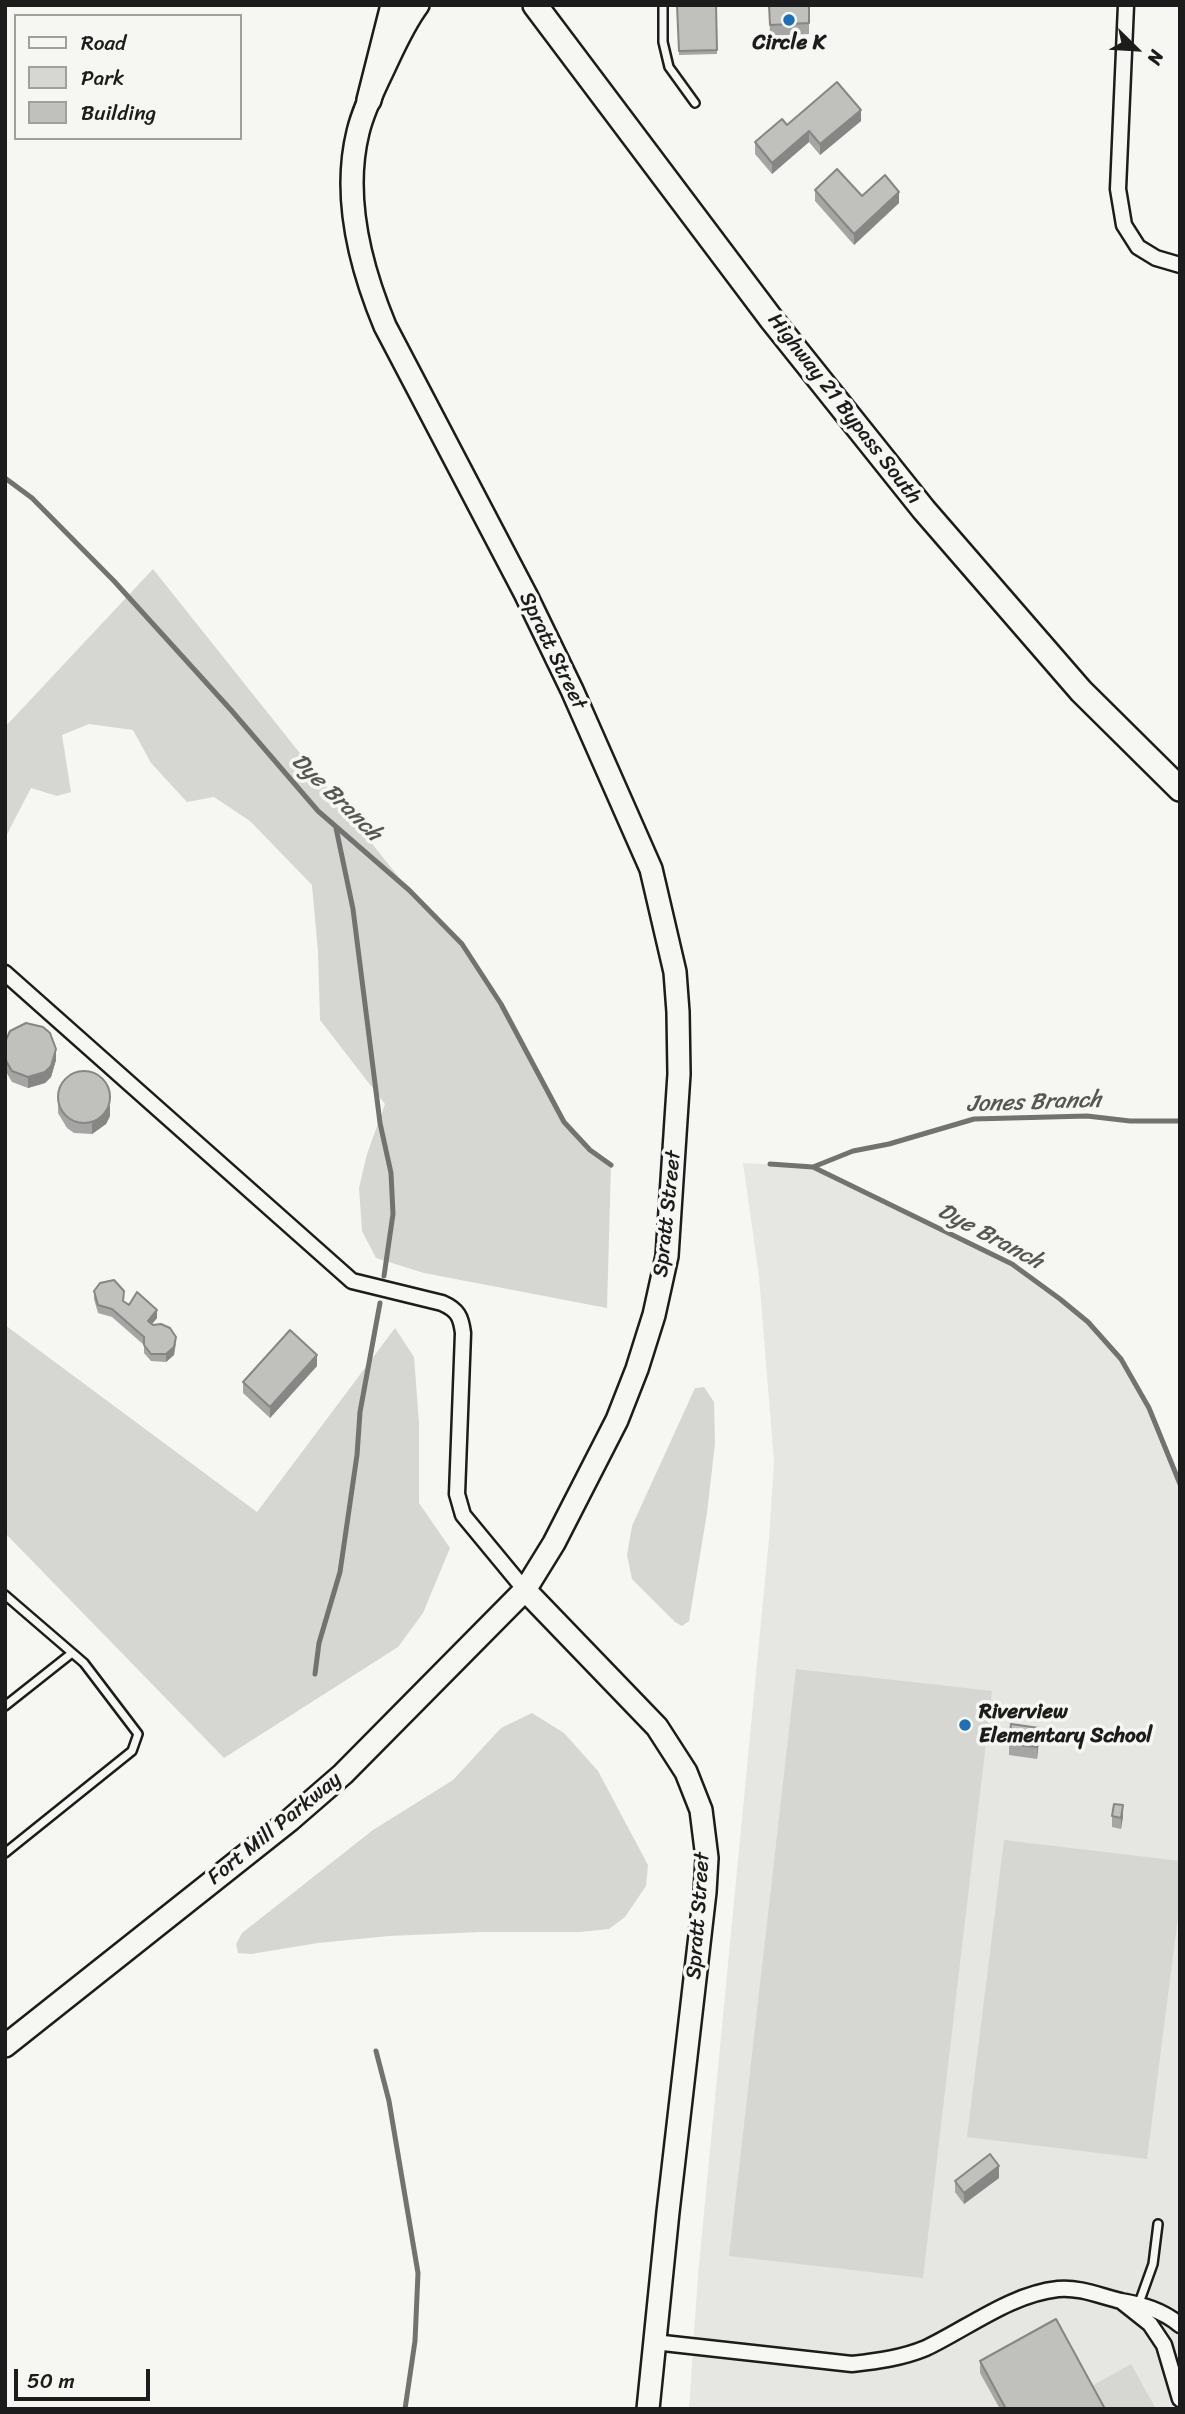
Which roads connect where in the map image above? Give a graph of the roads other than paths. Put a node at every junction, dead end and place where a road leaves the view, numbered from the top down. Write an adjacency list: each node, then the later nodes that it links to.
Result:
1 (393, 5): 6 (main road)
2 (418, 5): 6 (main road, Spratt Street)
3 (535, 5): 9 (main road, Highway 21 Bypass South)
4 (663, 5): 7 (lane)
5 (1126, 5): 8 (street)
6 (369, 100): 11 (main road, Spratt Street)
7 (695, 103)
8 (1180, 265)
9 (1180, 789)
10 (5, 973): 11 (street)
11 (525, 1590): 16 (main road, Fort Mill Parkway); 21 (main road, Spratt Street)
12 (5, 1595): 13 (lane)
13 (72, 1653): 14 (lane); 15 (lane)
14 (5, 1706)
15 (5, 1853)
16 (5, 2046)
17 (1158, 2224): 19 (lane)
18 (1120, 2301): 19 (street); 21 (street); 22 (street)
19 (1139, 2303): 20 (street)
20 (1180, 2325)
21 (654, 2342): 23 (main road, Spratt Street)
22 (1180, 2399)
23 (648, 2409)

